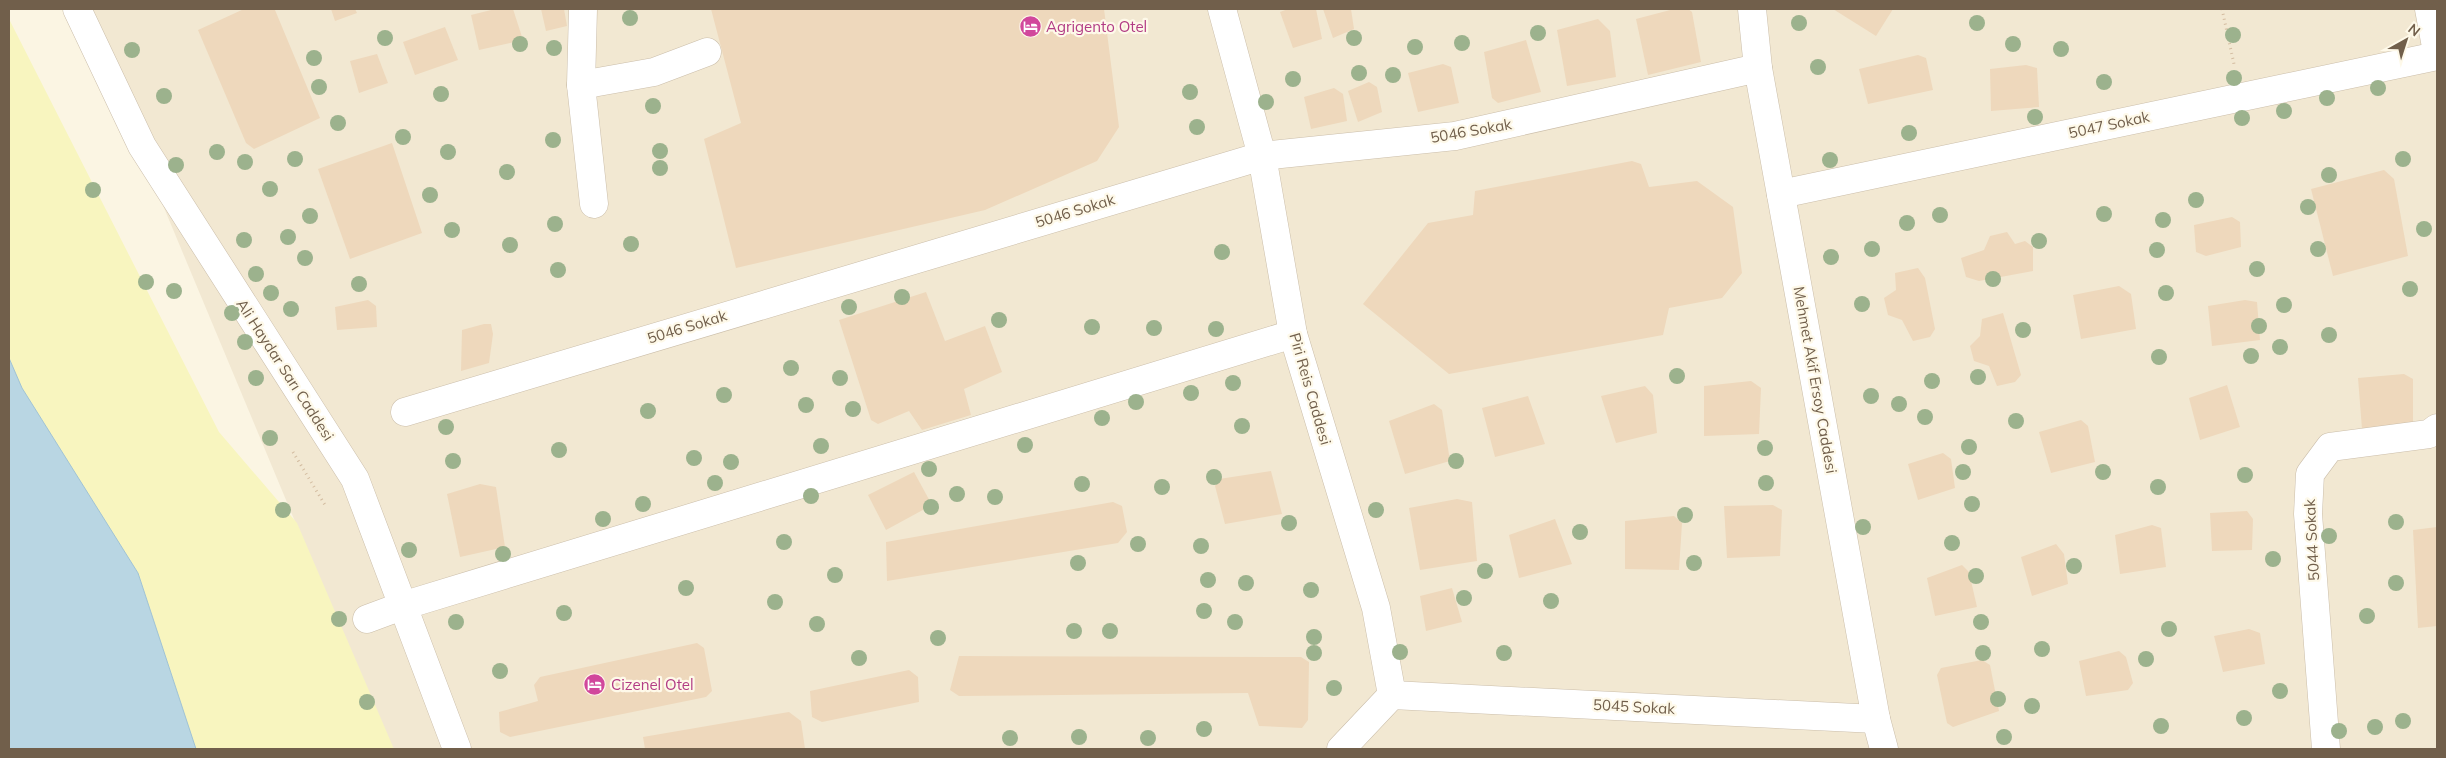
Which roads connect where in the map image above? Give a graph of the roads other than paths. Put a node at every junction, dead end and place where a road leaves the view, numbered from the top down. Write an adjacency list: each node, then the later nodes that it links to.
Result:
1 (77, 9): 17 (street, Ali Haydar Sarı Caddesi)
2 (583, 9): 10 (street)
3 (1222, 9): 11 (street, Piri Reis Caddesi)
4 (1752, 9): 9 (street, Mehmet Akif Ersoy Caddesi)
5 (2429, 9): 7 (street)
6 (707, 52): 10 (street)
7 (2437, 52)
8 (2437, 56): 12 (street, 5047 Sokak)
9 (1758, 68): 11 (street, 5046 Sokak); 12 (street, Mehmet Akif Ersoy Caddesi)
10 (581, 85): 13 (street)
11 (1262, 156): 14 (street, Piri Reis Caddesi); 15 (street, 5046 Sokak)
12 (1781, 194): 20 (street, Mehmet Akif Ersoy Caddesi)
13 (594, 204)
14 (1293, 334): 17 (street); 19 (street, Piri Reis Caddesi)
15 (405, 412)
16 (2437, 428): 24 (street, 5044 Sokak)
17 (402, 606): 18 (street); 21 (street, Ali Haydar Sarı Caddesi)
18 (367, 619)
19 (1392, 695): 20 (street, 5045 Sokak); 22 (street)
20 (1876, 719): 23 (street, Mehmet Akif Ersoy Caddesi)
21 (457, 749)
22 (1341, 749)
23 (1884, 749)
24 (2326, 749)

